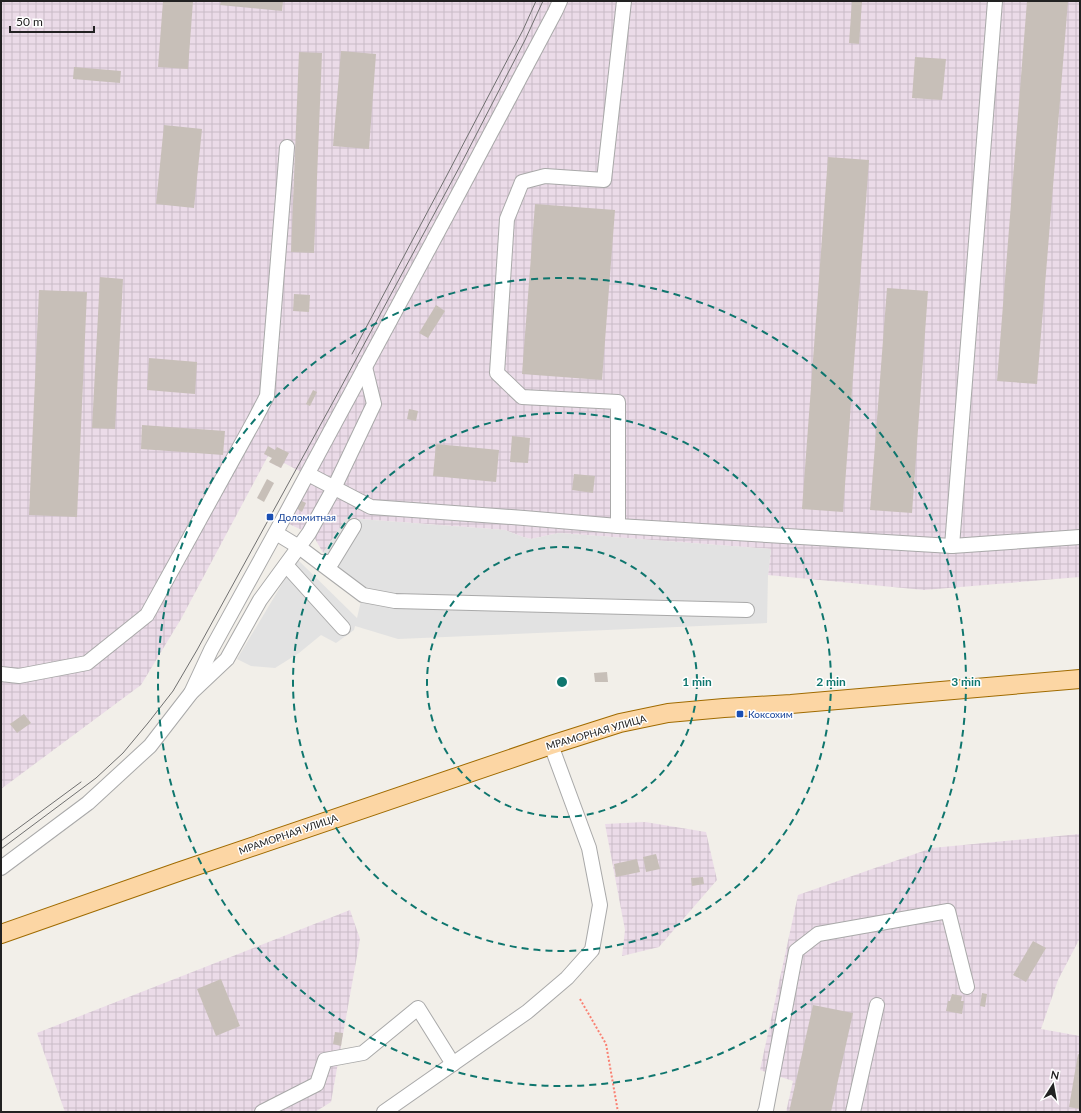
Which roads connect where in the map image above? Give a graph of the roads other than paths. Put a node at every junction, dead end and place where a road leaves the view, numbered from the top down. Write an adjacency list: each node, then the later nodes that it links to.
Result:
1 (560, 1): 5 (street)
2 (624, 1): 9 (street)
3 (995, 1): 12 (street)
4 (287, 147): 18 (street)
5 (365, 367): 6 (street); 7 (street)
6 (308, 474): 7 (street); 10 (street)
7 (334, 488): 9 (street); 13 (street)
8 (354, 526): 14 (street)
9 (618, 526): 12 (street)
10 (276, 533): 13 (street); 20 (street)
11 (1080, 537): 12 (street)
12 (952, 546)
13 (299, 547): 14 (street); 15 (street)
14 (320, 562): 16 (street)
15 (286, 565): 17 (street); 20 (street)
16 (746, 610)
17 (343, 628)
18 (1, 674)
19 (1080, 679): 21 (main road, МРАМОРНАЯ УЛИЦА)
20 (191, 694): 22 (street)
21 (551, 745): 23 (main road, МРАМОРНАЯ УЛИЦА); 26 (street)
22 (1, 868)
23 (1, 934)
24 (967, 988): 29 (street)
25 (878, 1005): 30 (street)
26 (453, 1064): 27 (street); 28 (street)
27 (262, 1112)
28 (384, 1112)
29 (765, 1112)
30 (852, 1112)

